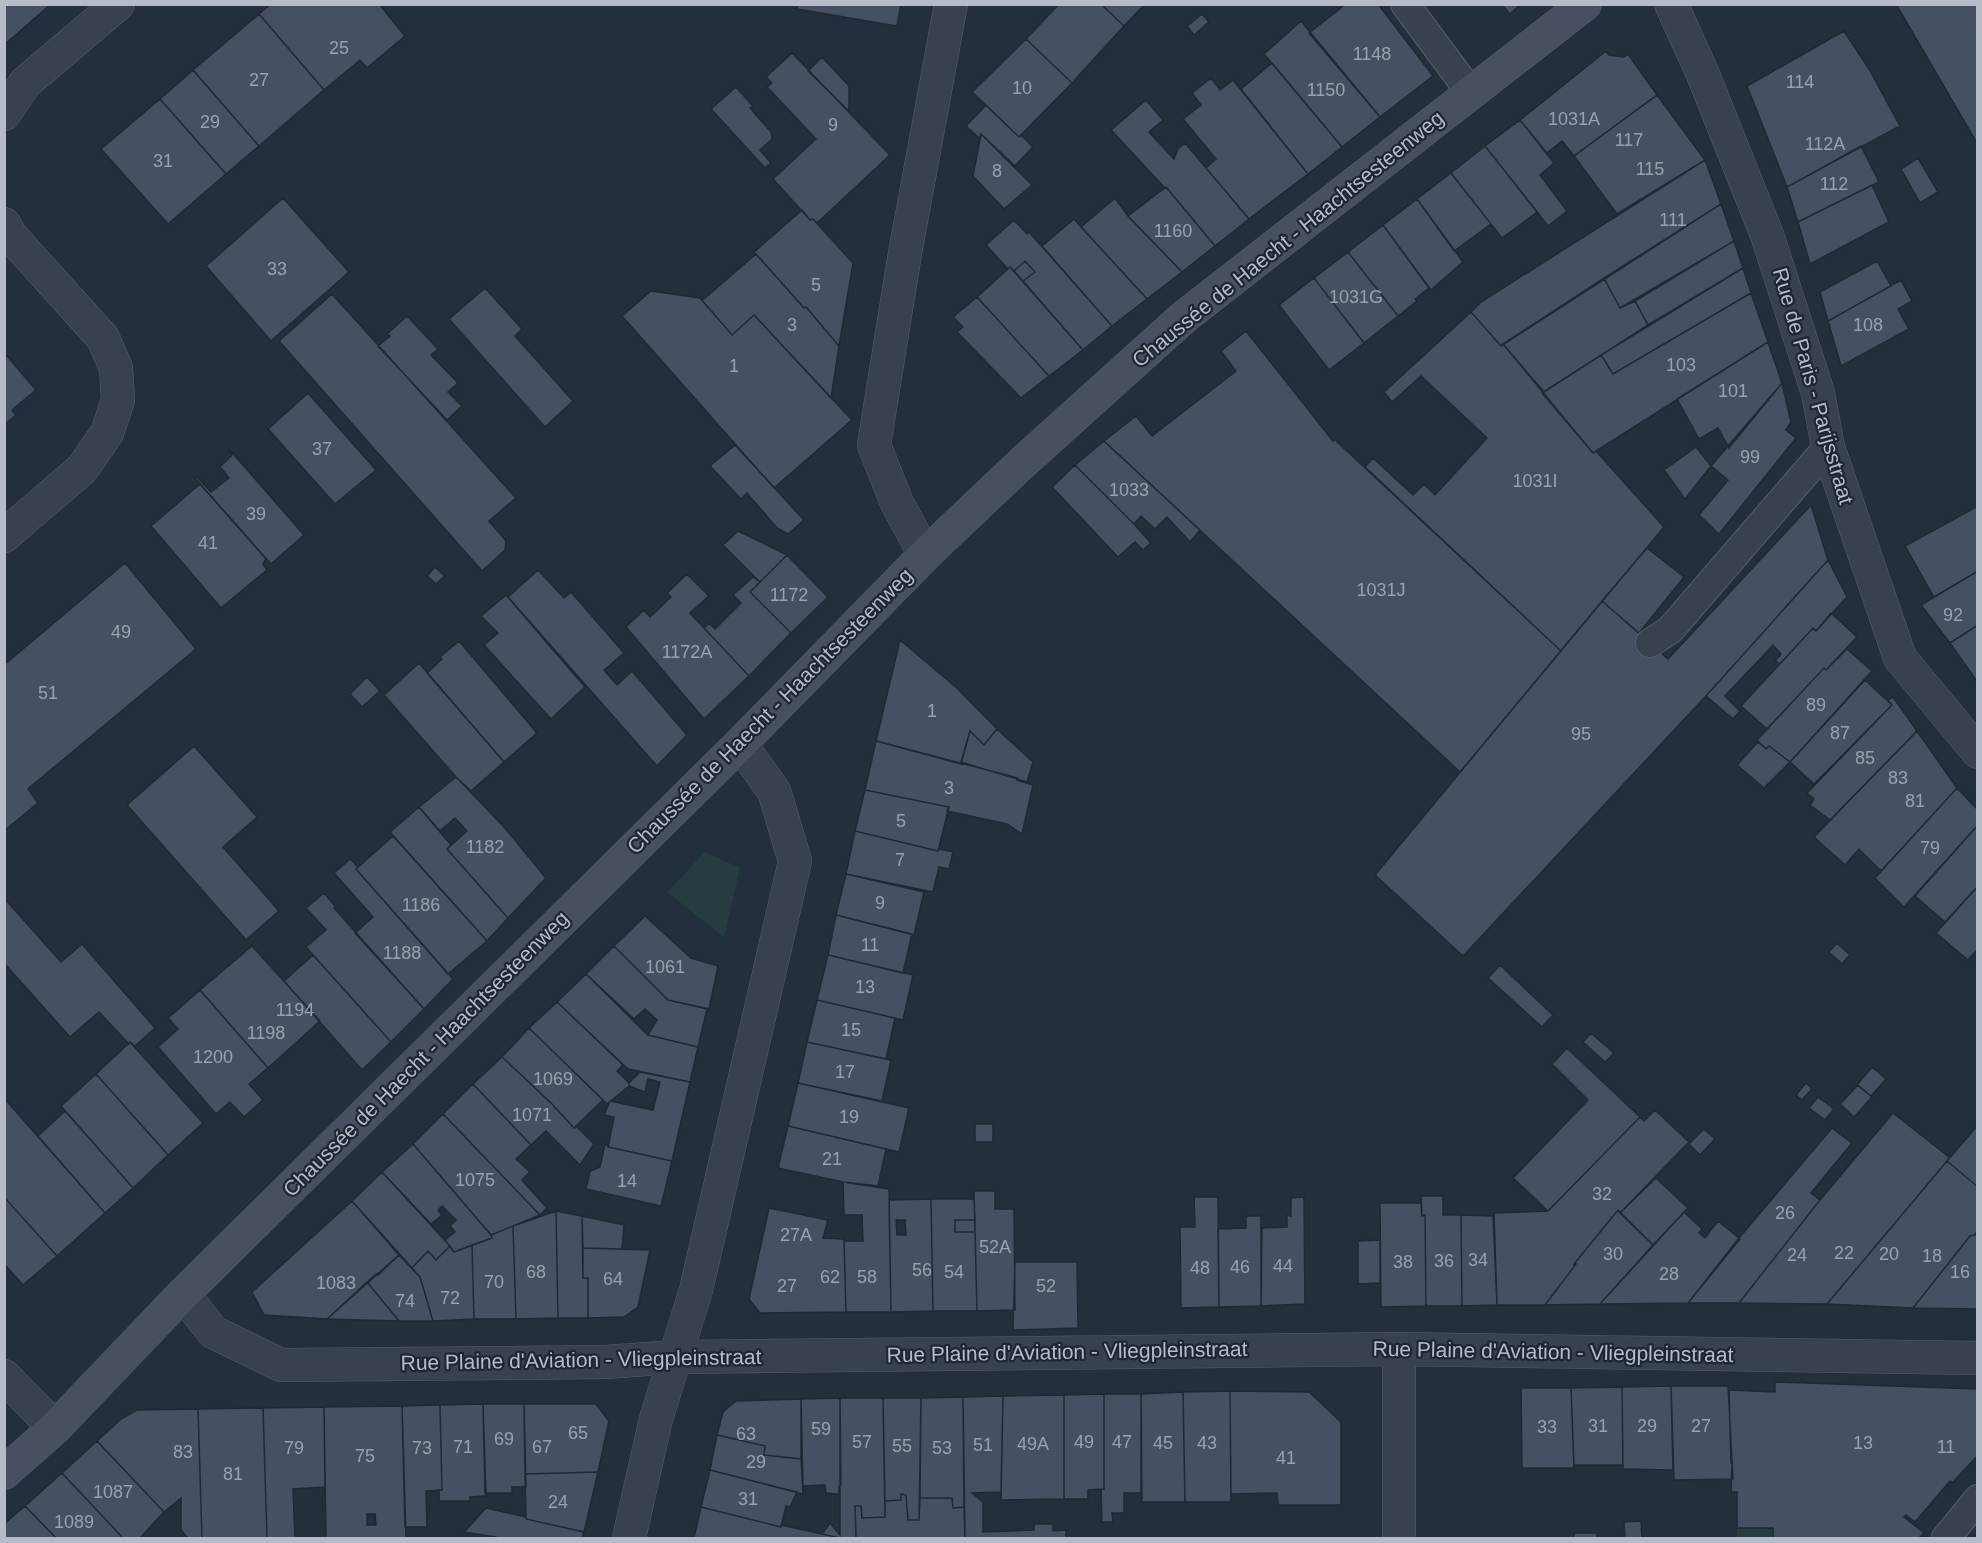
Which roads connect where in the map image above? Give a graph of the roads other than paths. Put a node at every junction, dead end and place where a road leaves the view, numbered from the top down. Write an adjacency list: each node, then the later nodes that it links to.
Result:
1 (118, 4): 7 (street)
2 (951, 4): 11 (street)
3 (1405, 4): 6 (lane)
4 (1585, 4): 6 (street, Chaussée de Haecht - Haachtsesteenweg)
5 (1671, 4): 9 (street, Rue de Paris - Parijsstraat)
6 (1471, 93): 11 (street, Chaussée de Haecht - Haachtsesteenweg)
7 (4, 114)
8 (4, 224): 10 (street)
9 (1828, 447): 12 (lane); 14 (street, Rue de Paris - Parijsstraat)
10 (4, 536)
11 (925, 555): 13 (street, Chaussée de Haecht - Haachtsesteenweg)
12 (1650, 643)
13 (740, 744): 15 (street, Chaussée de Haecht - Haachtsesteenweg); 17 (street)
14 (1977, 752)
15 (183, 1294): 17 (street, Rue Plaine d'Aviation - Vliegpleinstraat); 20 (street, Chaussée de Haecht - Haachtsesteenweg)
16 (1399, 1349): 17 (street, Rue Plaine d'Aviation - Vliegpleinstraat); 18 (street, Rue Plaine d'Aviation - Vliegpleinstraat); 24 (street)
17 (674, 1357): 23 (street)
18 (1977, 1358)
19 (4, 1376): 20 (street)
20 (55, 1428): 21 (street, Chaussée de Haecht - Haachtsesteenweg)
21 (4, 1473)
22 (1977, 1499): 25 (lane)
23 (629, 1539)
24 (1399, 1539)
25 (1946, 1539)

